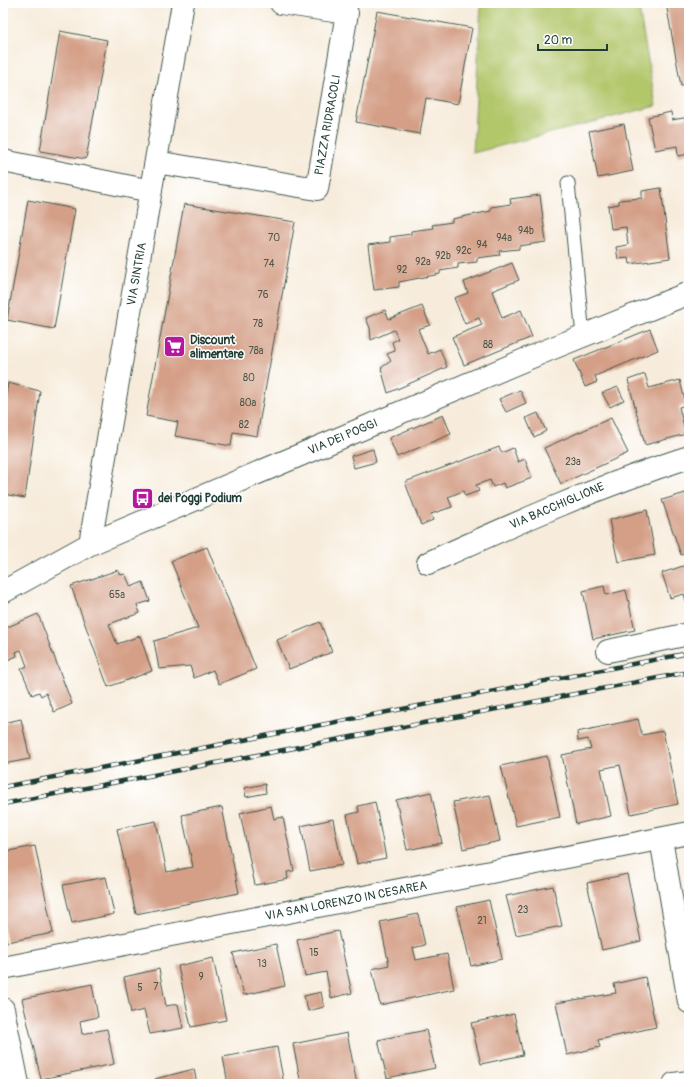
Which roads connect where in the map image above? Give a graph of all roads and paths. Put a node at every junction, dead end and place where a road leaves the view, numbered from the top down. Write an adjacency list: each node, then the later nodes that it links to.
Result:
1 (183, 3): 4 (street, VIA SINTRIA)
2 (281, 3): 4 (street, PIAZZA RIDRACOLI)
3 (3, 161): 6 (street)
4 (156, 162): 6 (street, VIA SINTRIA)
5 (568, 183): 8 (lane)
6 (151, 191): 10 (street, VIA SINTRIA)
7 (689, 293): 8 (street, VIA DEI POGGI)
8 (583, 336): 10 (street, VIA DEI POGGI)
9 (689, 457): 11 (street, VIA BACCHIGLIONE)
10 (90, 544): 12 (street, VIA DEI POGGI)
11 (428, 563)
12 (3, 592)
13 (689, 634): 14 (street)
14 (608, 651)
15 (689, 833): 16 (street, VIA SAN LORENZO IN CESAREA)
16 (661, 839): 17 (street, VIA SAN LORENZO IN CESAREA); 18 (street)
17 (3, 968)
18 (689, 1002)
19 (3, 1010): 21 (street)
20 (689, 1082): 22 (street)
21 (18, 1084)
22 (674, 1084)

